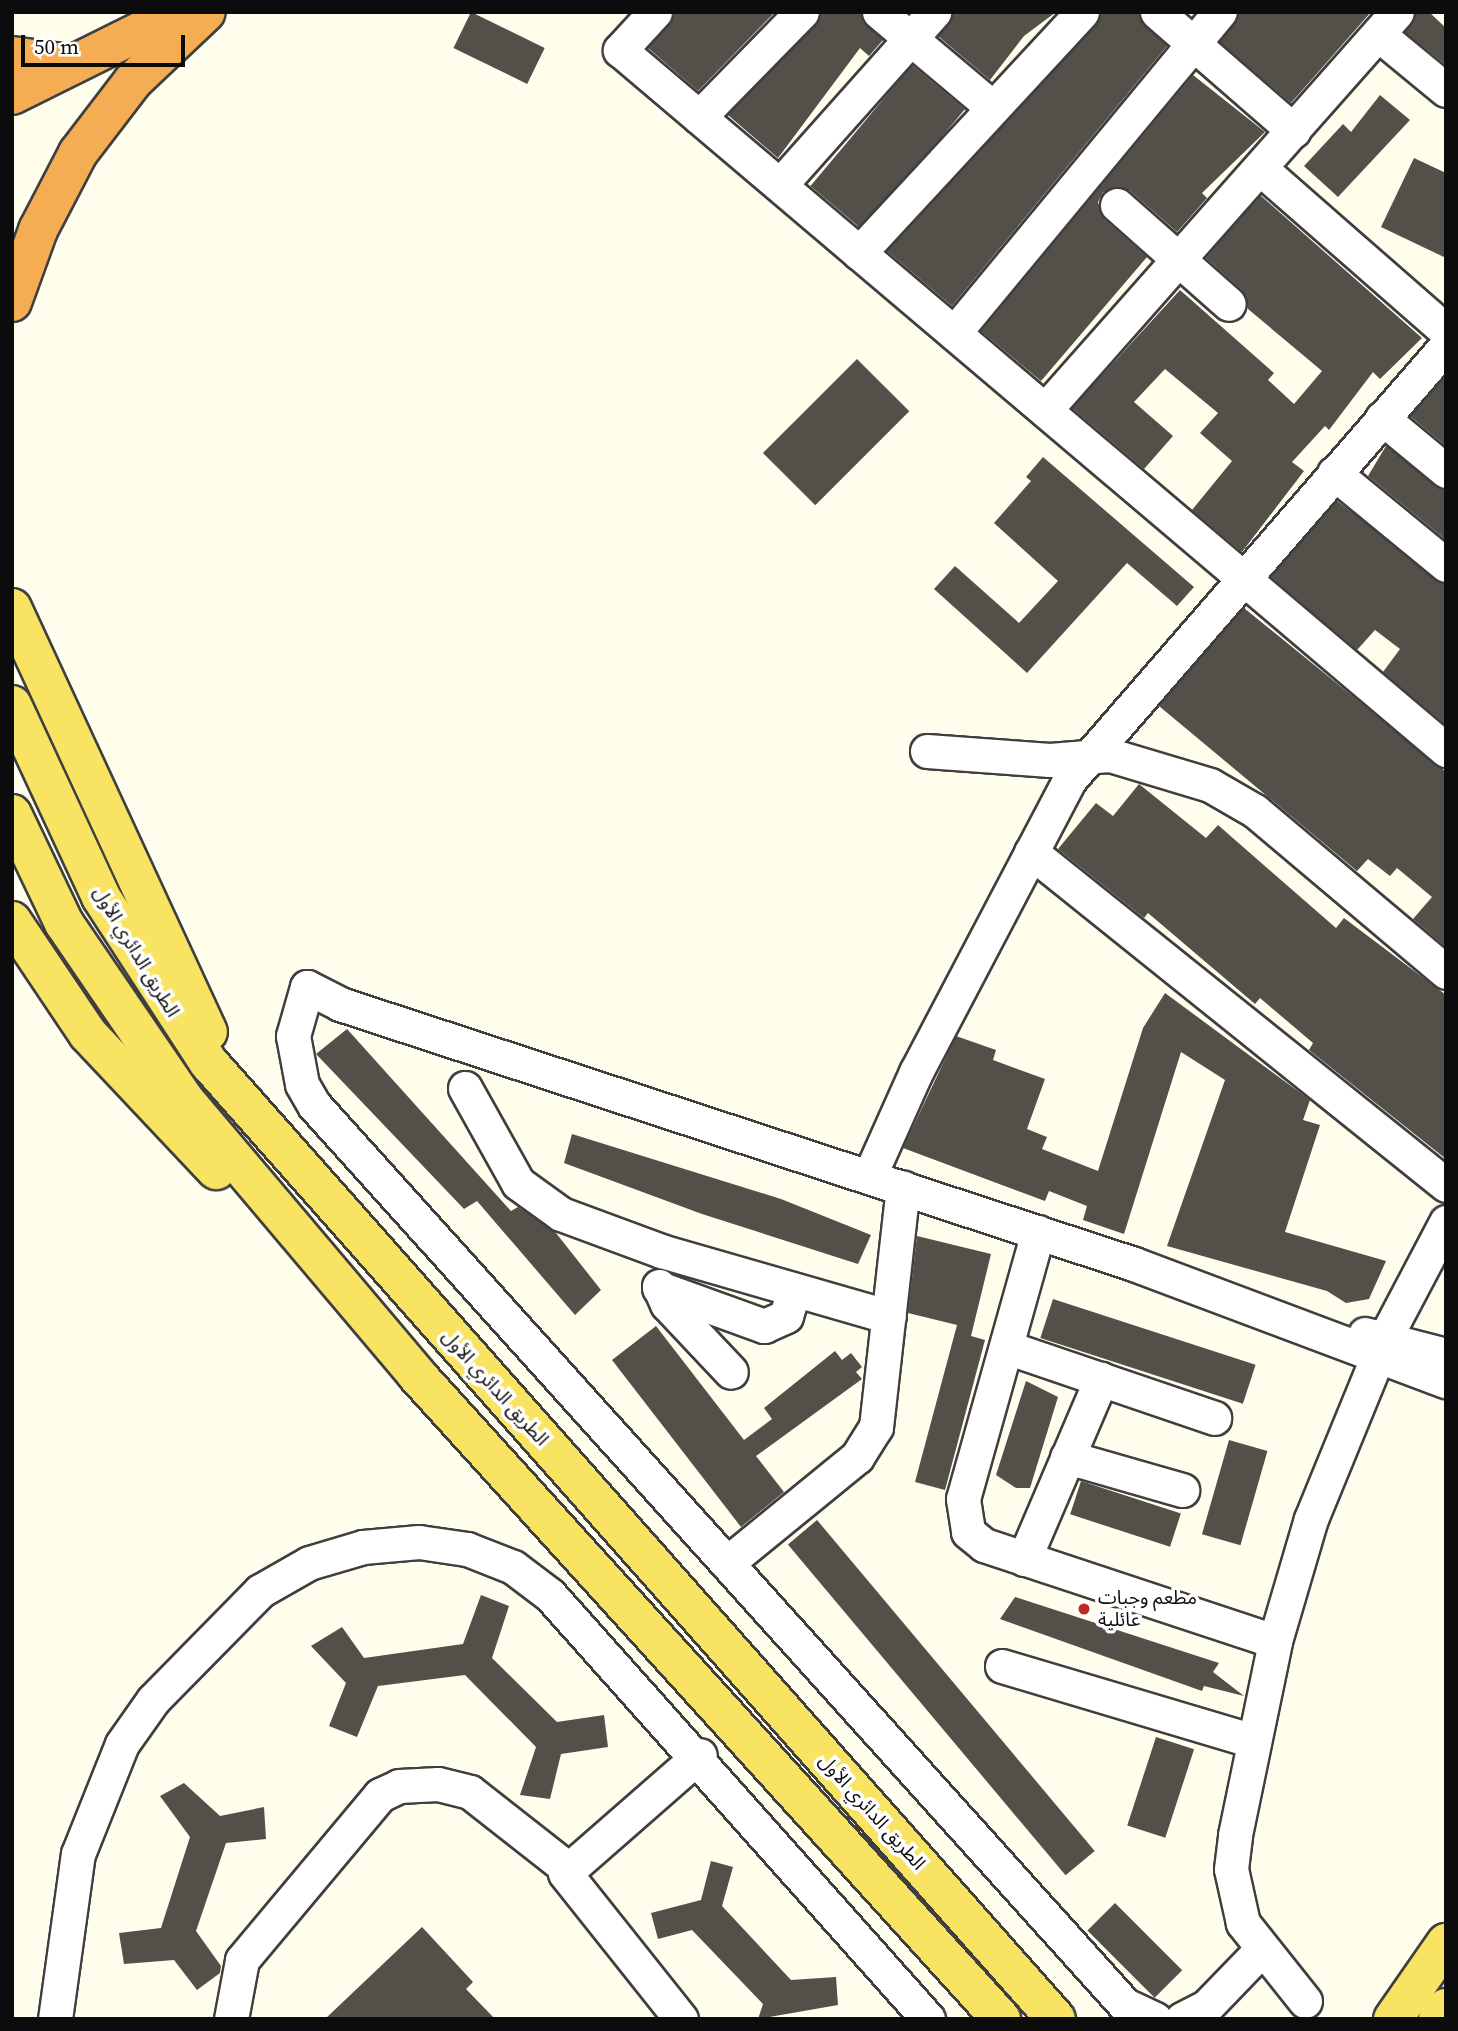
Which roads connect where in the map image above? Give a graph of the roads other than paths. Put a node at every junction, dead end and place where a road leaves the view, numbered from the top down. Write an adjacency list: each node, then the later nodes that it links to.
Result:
1 (179, 12): 14 (highway)
2 (206, 12): 25 (highway)
3 (655, 12): 18 (street)
4 (802, 12): 18 (street)
5 (879, 12): 11 (street)
6 (933, 12): 11 (street)
7 (1082, 12): 17 (street)
8 (1157, 12): 12 (street)
9 (1220, 12): 12 (street)
10 (1388, 23): 15 (street); 19 (street)
11 (910, 41): 17 (street); 21 (street)
12 (1193, 43): 19 (street); 28 (street)
13 (12, 56): 14 (highway)
14 (69, 64): 16 (highway)
15 (1446, 90)
16 (12, 95)
17 (993, 108): 23 (street)
18 (699, 117): 21 (street)
19 (1294, 131): 20 (street)
20 (1261, 169): 24 (street); 27 (street)
21 (780, 186): 23 (street)
22 (1117, 205): 24 (street)
23 (859, 253): 28 (street)
24 (1178, 258): 26 (street); 30 (street)
25 (12, 302)
26 (1229, 303)
27 (1446, 331)
28 (954, 333): 30 (street)
29 (1446, 346): 31 (street)
30 (1045, 410): 35 (street)
31 (1382, 418): 32 (street); 33 (street)
32 (1446, 471)
33 (1334, 473): 34 (street); 35 (street)
34 (1446, 565)
35 (1243, 578): 38 (street); 40 (street)
36 (12, 608): 46 (main road)
37 (12, 705): 46 (main road, الطريق الدائري الأول)
38 (1446, 750)
39 (927, 751): 40 (street)
40 (1086, 757): 42 (street); 44 (street)
41 (12, 814): 51 (main road)
42 (1031, 852): 47 (street); 48 (street)
43 (12, 921): 51 (main road)
44 (1446, 972)
45 (465, 1088): 53 (street)
46 (243, 1104): 82 (main road, الطريق الدائري الأول)
47 (869, 1177): 49 (street); 67 (street)
48 (1446, 1185)
49 (903, 1188): 52 (street); 56 (street)
50 (1446, 1222): 58 (street)
51 (293, 1232): 81 (main road)
52 (1038, 1232): 57 (street); 58 (street)
53 (661, 1251): 54 (street); 55 (street)
54 (659, 1288): 55 (street); 60 (street)
55 (794, 1290): 56 (street)
56 (889, 1317): 67 (street)
57 (1006, 1347): 61 (street); 66 (street)
58 (1382, 1347): 59 (street); 62 (street); 68 (street)
59 (1446, 1355)
60 (731, 1371)
61 (1101, 1379): 63 (street); 64 (street)
62 (1446, 1381)
63 (1214, 1418)
64 (1067, 1457): 65 (street); 66 (street)
65 (1182, 1490)
66 (1024, 1559): 68 (street)
67 (727, 1563): 83 (street)
68 (1276, 1641): 70 (street)
69 (1002, 1666): 70 (street)
70 (1254, 1741): 74 (street)
71 (700, 1755): 72 (street); 77 (street); 78 (street)
72 (567, 1868): 79 (street); 80 (street)
73 (1446, 1943): 85 (main road)
74 (1260, 1951): 75 (street); 84 (street)
75 (1305, 2001)
76 (1446, 2008): 86 (main road)
77 (927, 2018)
78 (55, 2019)
79 (231, 2019)
80 (681, 2019)
81 (1001, 2019)
82 (1056, 2019)
83 (1155, 2019)
84 (1182, 2019)
85 (1393, 2019)
86 (1438, 2019)

